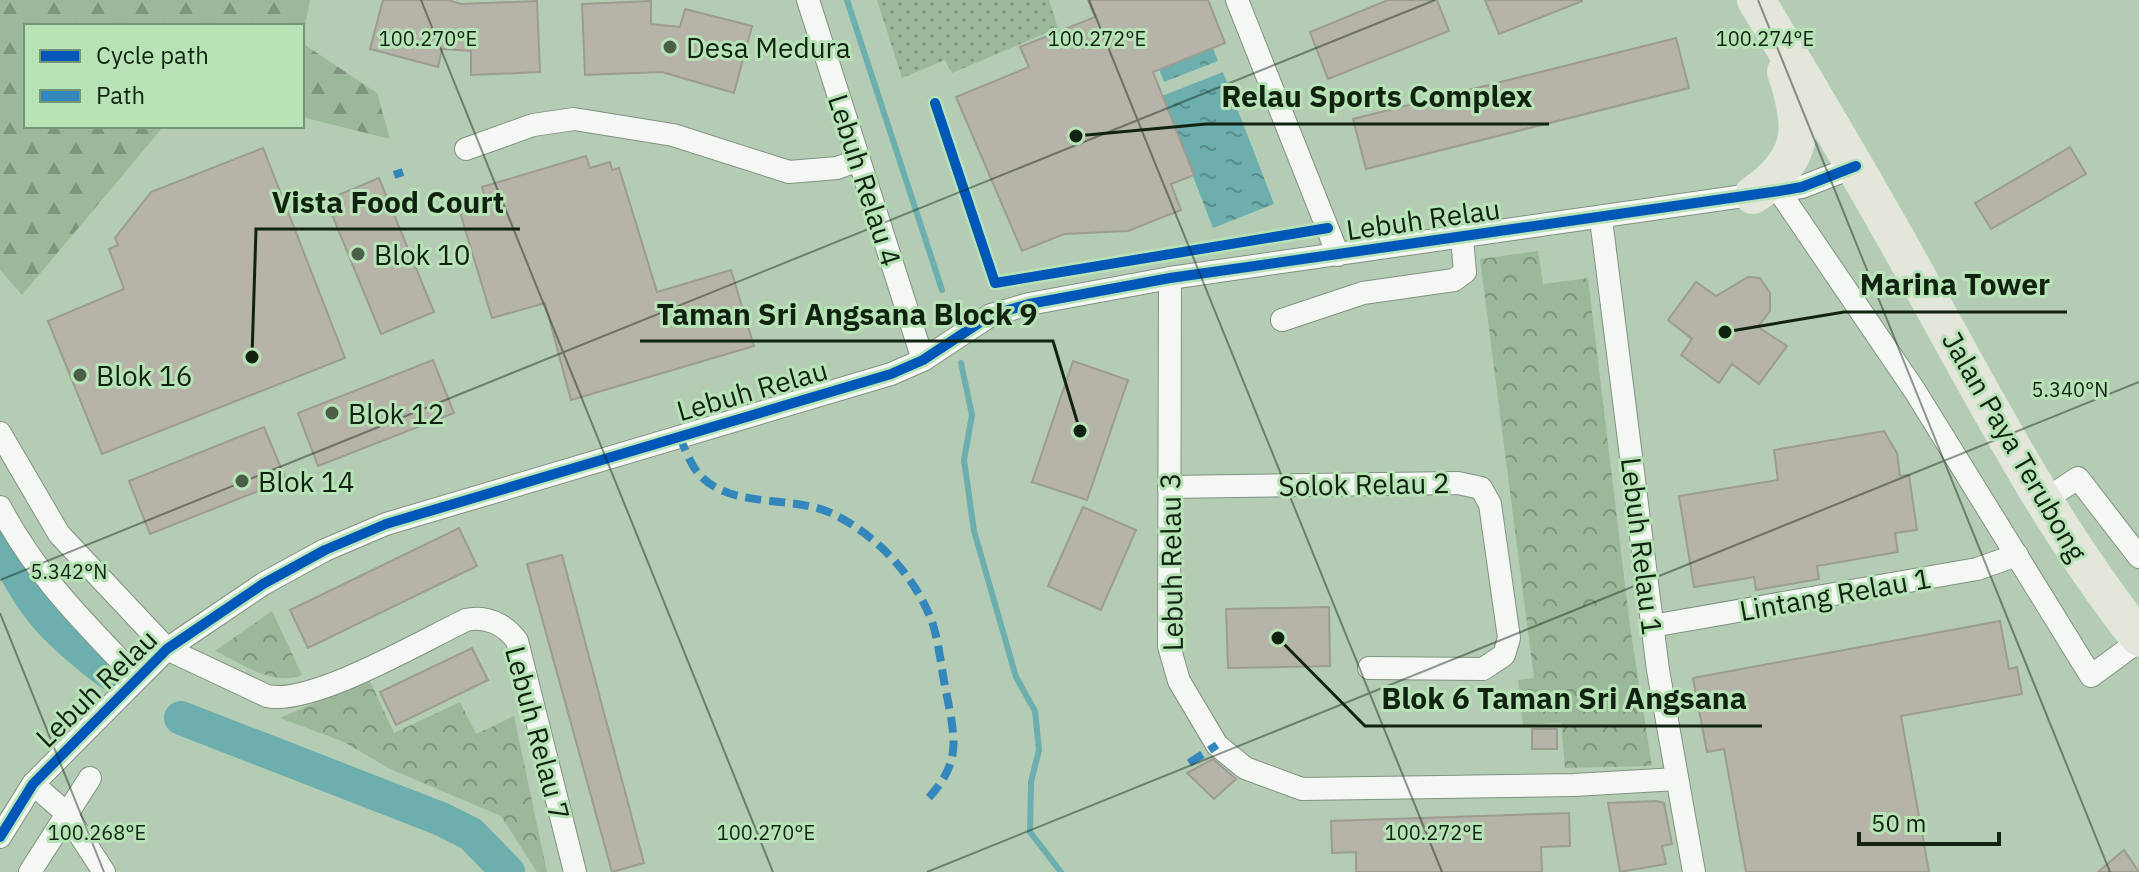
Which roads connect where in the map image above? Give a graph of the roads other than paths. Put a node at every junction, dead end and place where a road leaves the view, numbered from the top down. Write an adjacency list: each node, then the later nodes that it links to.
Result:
1 (808, 0): 5 (street, Lebuh Relau 4)
2 (1237, 0): 10 (street)
3 (1763, 12): 6 (main road, Jalan Paya Terubong); 7 (main road)
4 (466, 149): 5 (street)
5 (859, 160): 13 (street, Lebuh Relau 4)
6 (1856, 166): 7 (street, Lebuh Relau); 16 (main road, Jalan Paya Terubong)
7 (1766, 193): 8 (street, Lebuh Relau); 18 (street)
8 (1601, 219): 9 (street, Lebuh Relau); 20 (street, Lebuh Relau 1)
9 (1462, 238): 10 (street, Lebuh Relau); 12 (street)
10 (1338, 255): 11 (street, Lebuh Relau)
11 (1170, 278): 13 (street, Lebuh Relau); 15 (street, Lebuh Relau 3)
12 (1282, 320)
13 (923, 360): 22 (street, Lebuh Relau)
14 (0, 433): 22 (street)
15 (1169, 487): 23 (street, Solok Relau 2); 26 (street, Lebuh Relau 3)
16 (2043, 501): 19 (street, Jalan Paya Terubong); 21 (main road, Jalan Paya Terubong)
17 (0, 507): 24 (street)
18 (2017, 555): 20 (street, Lintang Relau 1); 21 (street)
19 (2139, 557)
20 (1652, 626): 26 (street, Lebuh Relau 1)
21 (2139, 640)
22 (167, 649): 24 (street, Lebuh Relau); 32 (street, Lebuh Relau 7)
23 (1369, 668)
24 (137, 678): 27 (street, Lebuh Relau)
25 (90, 778): 28 (street)
26 (1677, 779): 33 (street, Lebuh Relau 1)
27 (33, 784): 28 (street); 29 (street, Lebuh Relau)
28 (65, 812): 30 (street); 31 (street)
29 (0, 837)
30 (30, 872)
31 (104, 872)
32 (575, 872)
33 (1694, 872)

